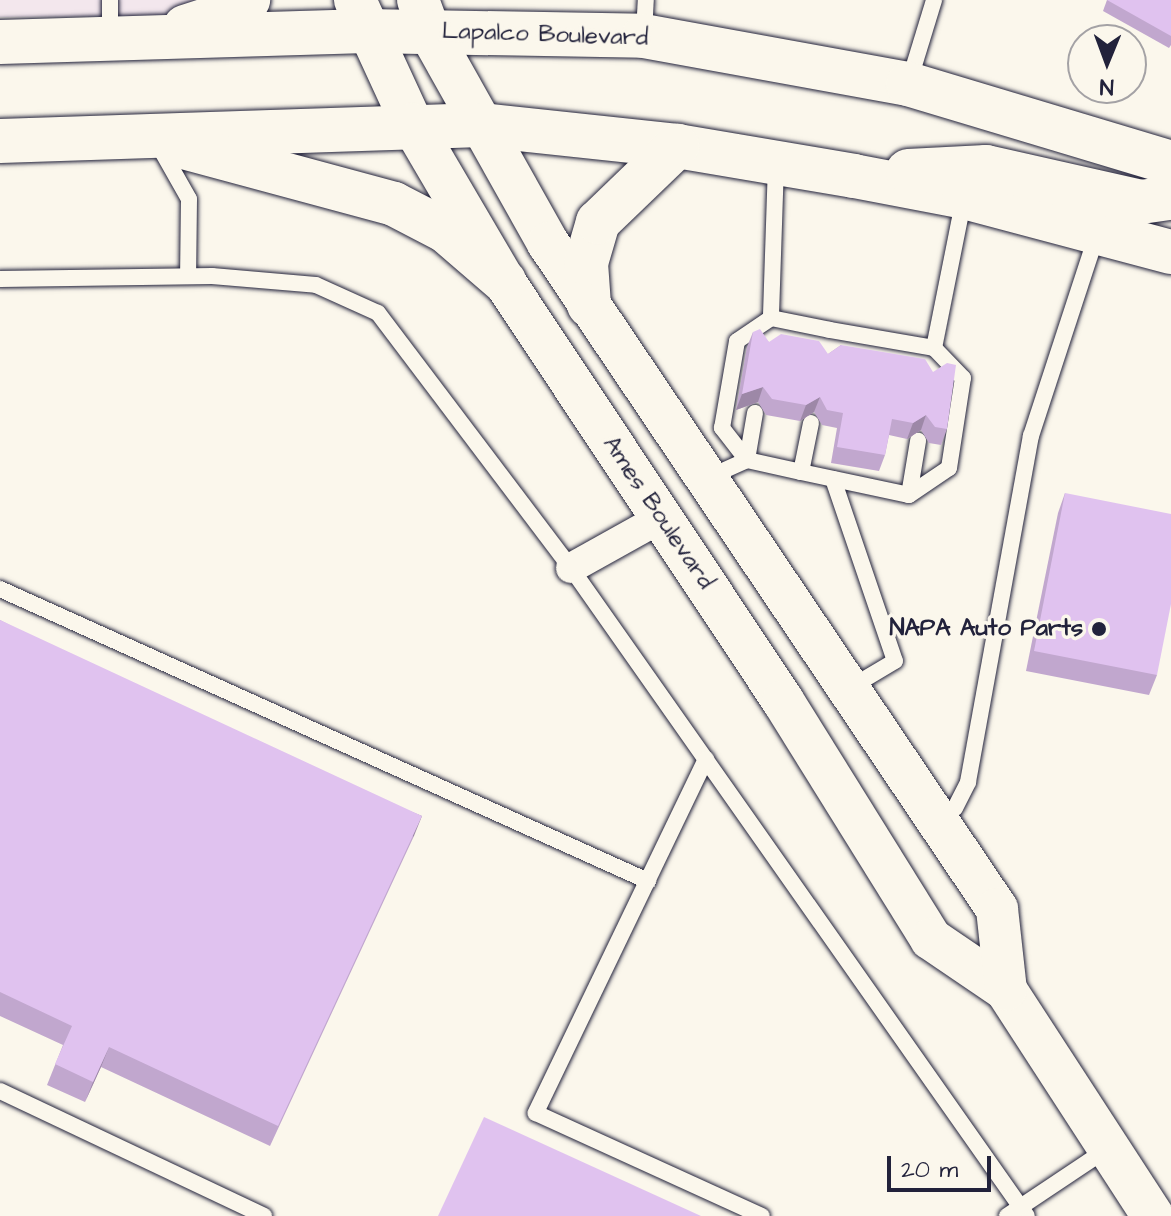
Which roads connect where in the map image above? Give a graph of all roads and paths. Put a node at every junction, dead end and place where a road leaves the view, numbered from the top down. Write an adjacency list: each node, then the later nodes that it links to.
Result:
1 (248, 0): 7 (main road)
2 (513, 0): 6 (main road)
3 (934, 0): 9 (lane)
4 (361, 16): 5 (main road, Lapalco Boulevard); 7 (main road, Lapalco Boulevard); 10 (street, Ames Boulevard)
5 (424, 16): 6 (main road, Lapalco Boulevard); 11 (street, Ames Boulevard)
6 (645, 18): 9 (main road, Lapalco Boulevard)
7 (110, 21): 8 (main road, Lapalco Boulevard)
8 (0, 42)
9 (908, 84): 16 (main road, Lapalco Boulevard)
10 (412, 124): 11 (main road); 12 (main road); 24 (street, Ames Boulevard)
11 (482, 125): 14 (main road); 25 (street, Ames Boulevard)
12 (154, 139): 13 (main road); 22 (lane); 24 (main road)
13 (0, 141)
14 (677, 146): 15 (main road); 25 (main road)
15 (776, 162): 17 (main road); 26 (lane)
16 (1171, 163)
17 (854, 176): 18 (main road); 19 (main road)
18 (964, 197): 20 (main road); 28 (lane)
19 (1171, 198)
20 (1097, 233): 21 (main road); 43 (lane)
21 (1171, 252)
22 (188, 276): 23 (lane); 39 (lane)
23 (0, 279)
24 (504, 281): 38 (street, Ames Boulevard)
25 (589, 305): 35 (street, Ames Boulevard)
26 (771, 318): 27 (lane); 28 (lane); 33 (lane)
27 (765, 347)
28 (934, 348): 29 (lane); 37 (lane)
29 (930, 377)
30 (755, 413): 33 (lane)
31 (811, 423): 34 (lane)
32 (918, 441): 37 (lane)
33 (747, 460): 34 (lane); 35 (lane)
34 (801, 472): 36 (lane)
35 (706, 479): 41 (street, Ames Boulevard)
36 (833, 479): 37 (lane); 41 (lane)
37 (909, 495)
38 (661, 518): 39 (street); 45 (street, Ames Boulevard)
39 (571, 568): 42 (lane)
40 (0, 589): 44 (lane)
41 (846, 690): 43 (street, Ames Boulevard)
42 (706, 759): 44 (lane); 48 (lane)
43 (935, 823): 45 (street, Ames Boulevard)
44 (648, 881): 50 (lane)
45 (1006, 990): 47 (street, Ames Boulevard)
46 (0, 1091): 49 (lane)
47 (1112, 1146): 48 (lane); 52 (street, Ames Boulevard)
48 (1025, 1211): 51 (lane)
49 (264, 1216)
50 (762, 1216)
51 (1007, 1216)
52 (1153, 1216)

